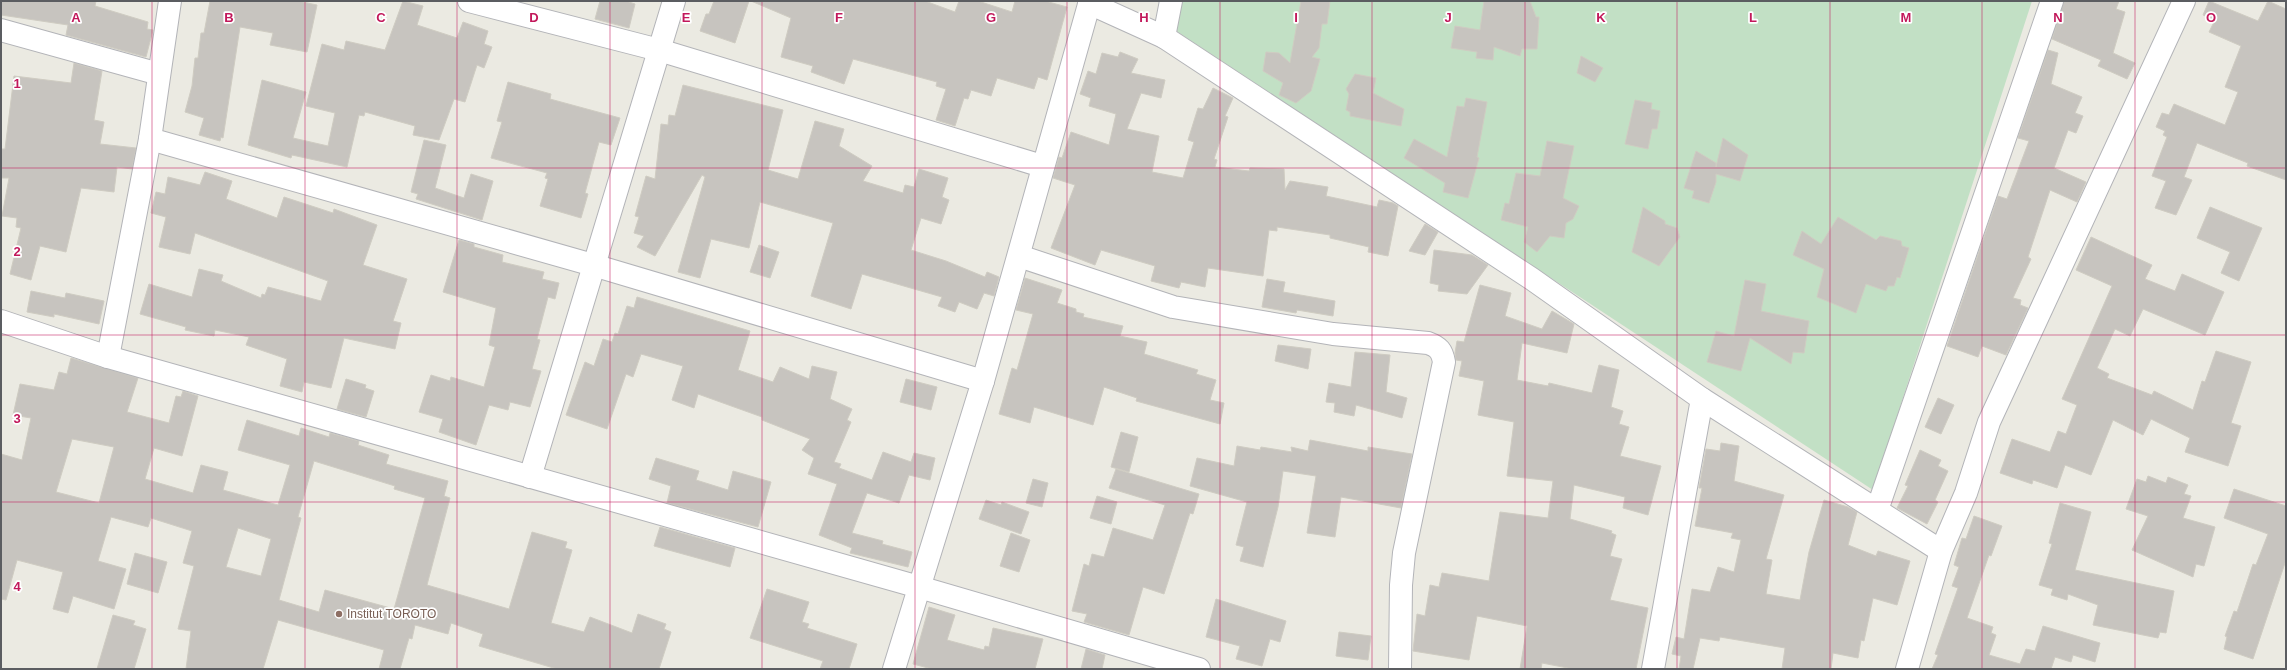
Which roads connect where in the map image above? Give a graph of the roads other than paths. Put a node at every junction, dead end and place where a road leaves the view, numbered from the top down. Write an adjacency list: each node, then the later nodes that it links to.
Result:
1 (170, 1): 11 (street)
2 (469, 1): 10 (street)
3 (674, 1): 10 (street)
4 (1171, 1): 9 (street)
5 (2052, 1): 21 (street)
6 (2184, 1): 22 (street)
7 (1090, 2): 9 (street); 13 (street)
8 (1, 30): 11 (street)
9 (1164, 37): 19 (street)
10 (659, 50): 13 (street); 15 (street)
11 (159, 74): 12 (street)
12 (150, 139): 15 (street); 17 (street)
13 (1042, 166): 14 (street)
14 (1019, 256): 18 (street); 26 (street)
15 (592, 265): 18 (street); 20 (street)
16 (1, 321): 17 (street)
17 (108, 356): 20 (street)
18 (983, 381): 23 (street)
19 (1702, 399): 21 (street); 27 (street)
20 (530, 477): 23 (street)
21 (1878, 510): 22 (street)
22 (1941, 551): 28 (street)
23 (919, 587): 24 (street); 25 (street)
24 (894, 669)
25 (1200, 669)
26 (1400, 669)
27 (1653, 669)
28 (1907, 669)

